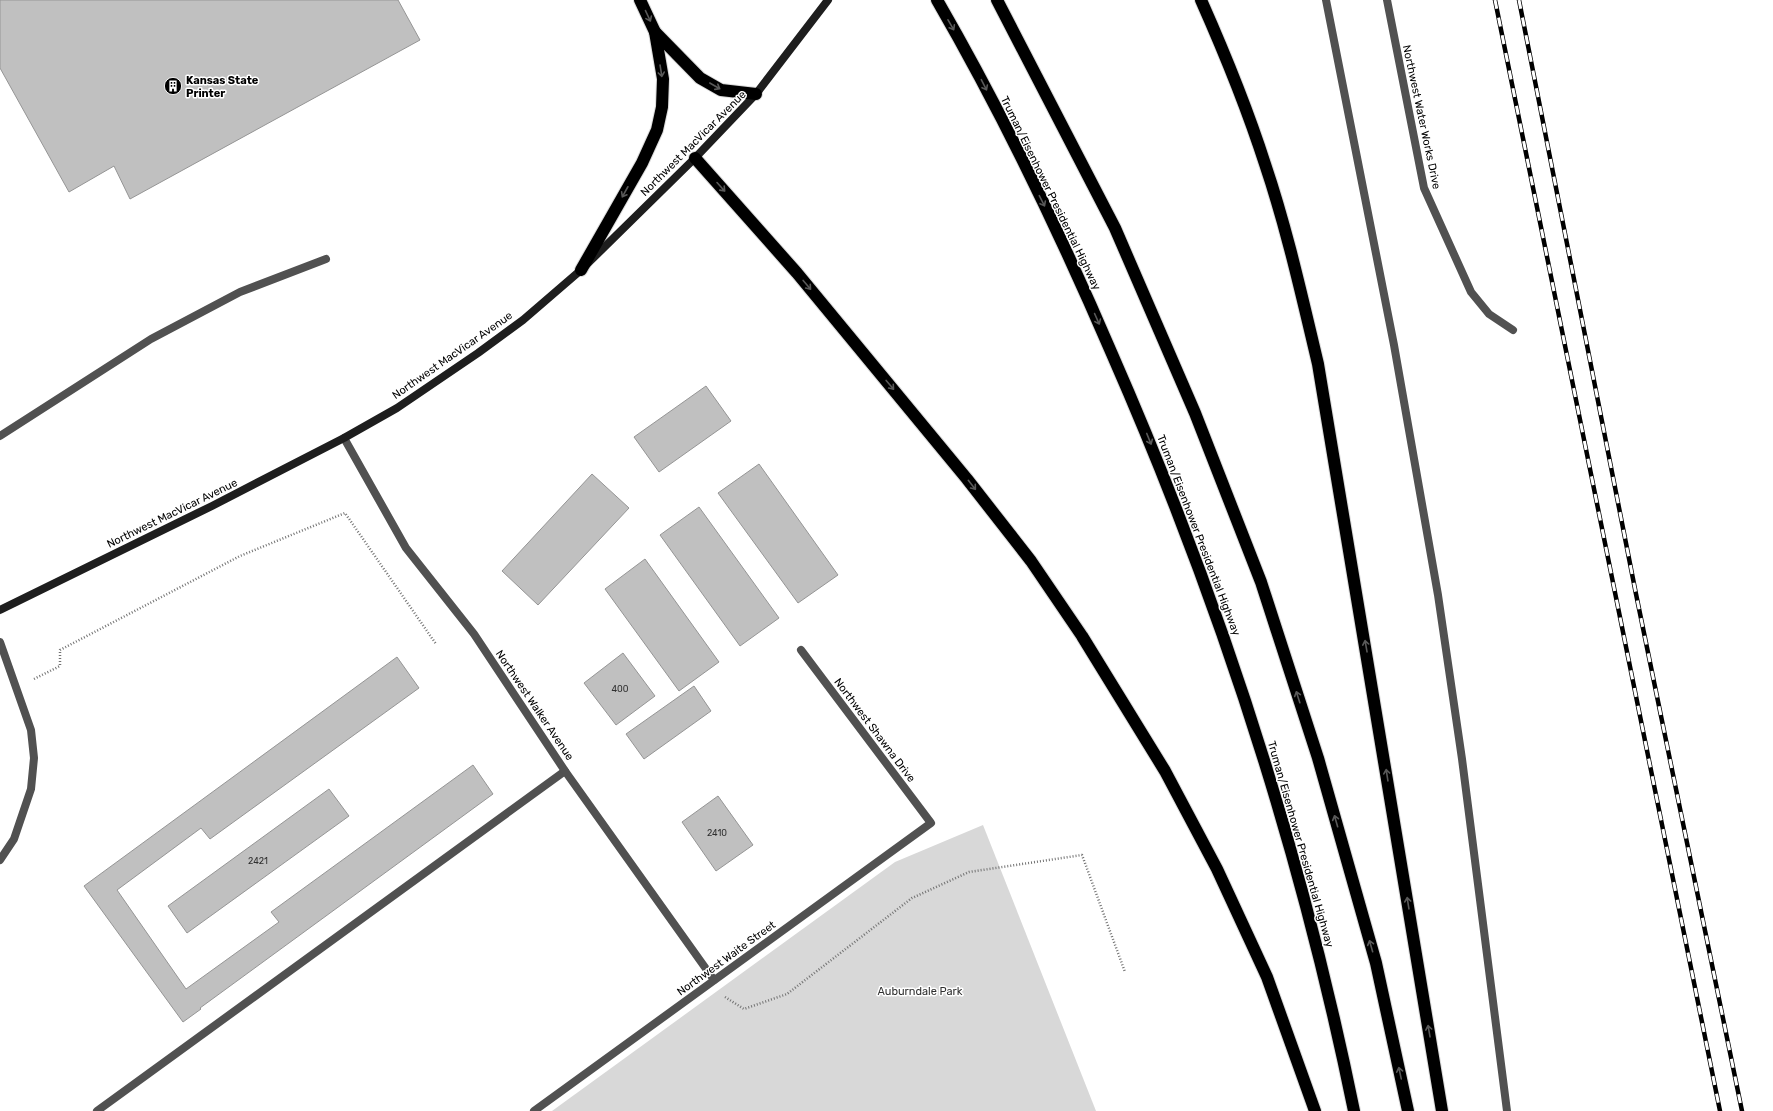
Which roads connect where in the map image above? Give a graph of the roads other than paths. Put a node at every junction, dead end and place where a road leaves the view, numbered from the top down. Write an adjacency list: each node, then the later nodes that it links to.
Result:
1 (640, 0): 8 (highway, one-way to 8)
2 (828, 0): 9 (main road, Northwest MacVicar Avenue)
3 (937, 0): 26 (highway, Truman/Eisenhower Presidential Highway, one-way to 26)
4 (997, 0): 27 (highway, one-way to 4)
5 (1202, 0): 28 (highway, one-way to 5)
6 (1326, 0): 29 (street)
7 (1387, 0): 13 (street, Northwest Water Works Drive)
8 (655, 32): 9 (highway, one-way to 9); 12 (highway, one-way to 12)
9 (756, 94): 10 (main road, Northwest MacVicar Avenue)
10 (695, 158): 12 (main road, Northwest MacVicar Avenue); 25 (highway, one-way to 25)
11 (326, 259): 14 (street)
12 (581, 270): 15 (main road, Northwest MacVicar Avenue)
13 (1513, 330)
14 (0, 436)
15 (344, 438): 16 (main road, Northwest MacVicar Avenue); 19 (street, Northwest Walker Avenue)
16 (0, 610)
17 (0, 642): 21 (street)
18 (801, 650): 20 (street, Northwest Shawna Drive)
19 (565, 771): 22 (street, Northwest Walker Avenue); 23 (street)
20 (930, 823): 22 (street, Northwest Waite Street)
21 (0, 860)
22 (714, 980): 24 (street, Northwest Waite Street)
23 (96, 1111)
24 (534, 1111)
25 (1315, 1111)
26 (1354, 1111)
27 (1408, 1111)
28 (1442, 1111)
29 (1507, 1111)

